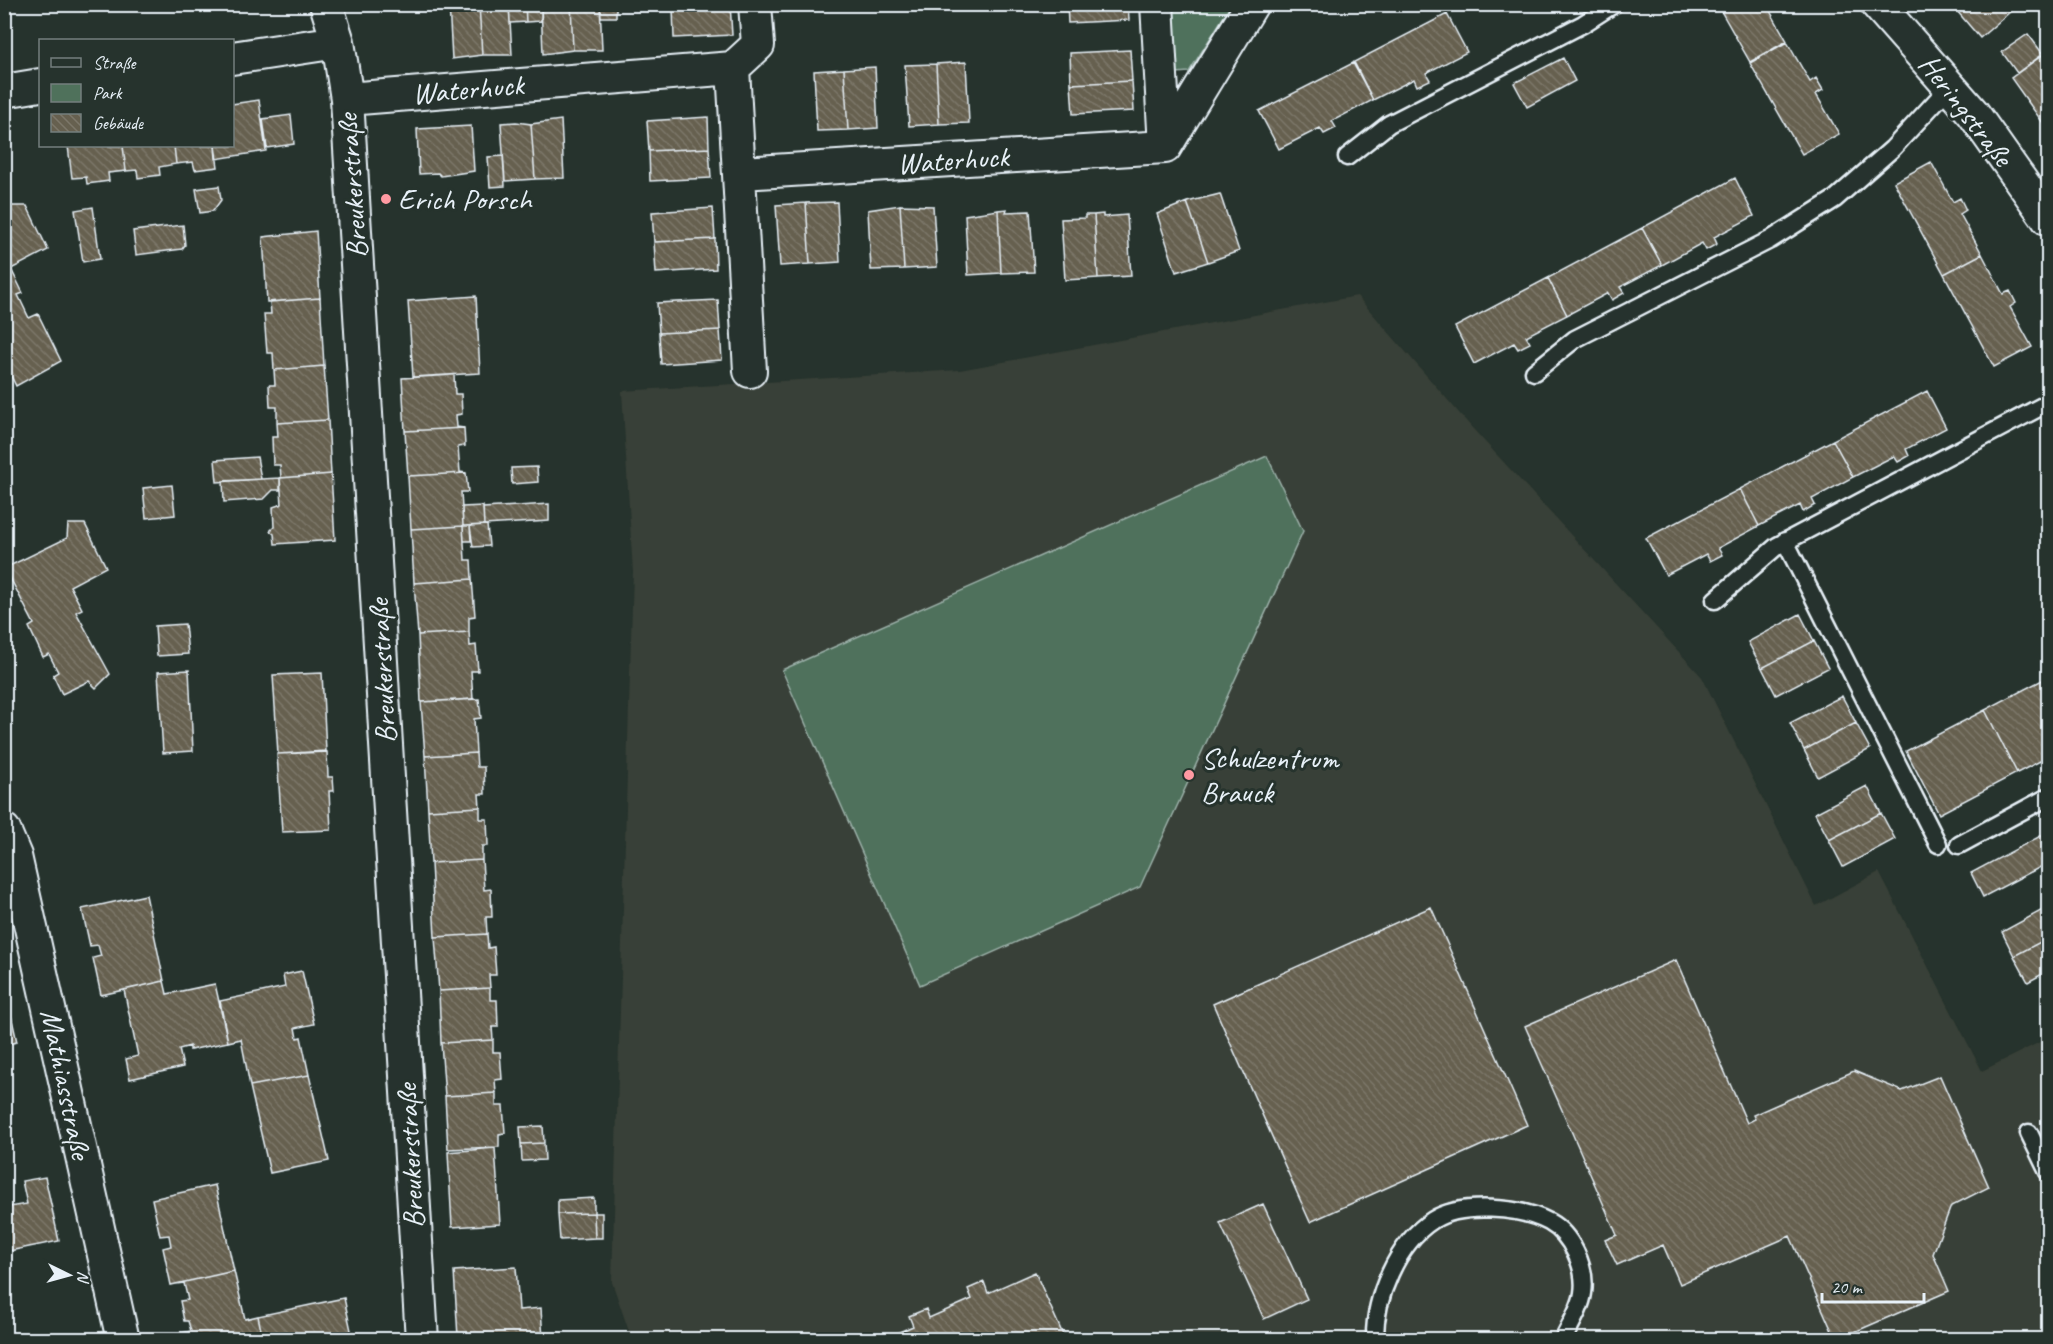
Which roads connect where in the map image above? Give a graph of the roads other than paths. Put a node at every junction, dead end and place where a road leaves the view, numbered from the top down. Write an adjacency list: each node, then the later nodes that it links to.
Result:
1 (326, 4): 7 (street, Breukerstraße)
2 (755, 4): 9 (street)
3 (1157, 4): 14 (street)
4 (1252, 4): 14 (street)
5 (1614, 4): 15 (lane)
6 (1877, 4): 11 (street, Heringstraße)
7 (338, 42): 8 (street); 13 (street, Breukerstraße)
8 (234, 58)
9 (734, 68): 13 (street, Waterhuck); 16 (street)
10 (39, 86): 12 (street)
11 (1950, 86): 17 (street, Heringstraße); 19 (lane)
12 (4, 91)
13 (347, 99): 30 (street, Breukerstraße)
14 (1165, 147): 16 (street, Waterhuck)
15 (1347, 157)
16 (741, 173): 18 (street)
17 (2049, 219)
18 (750, 371)
19 (1534, 372)
20 (2049, 403): 21 (lane)
21 (1785, 542): 22 (lane); 25 (lane)
22 (1715, 600)
23 (2049, 797): 26 (lane)
24 (4, 830): 29 (street, Mathiasstraße)
25 (1938, 844)
26 (1959, 844)
27 (2029, 1133): 28 (lane)
28 (2049, 1172)
29 (123, 1340)
30 (422, 1340)
31 (1374, 1340): 32 (lane)
32 (1563, 1340)

